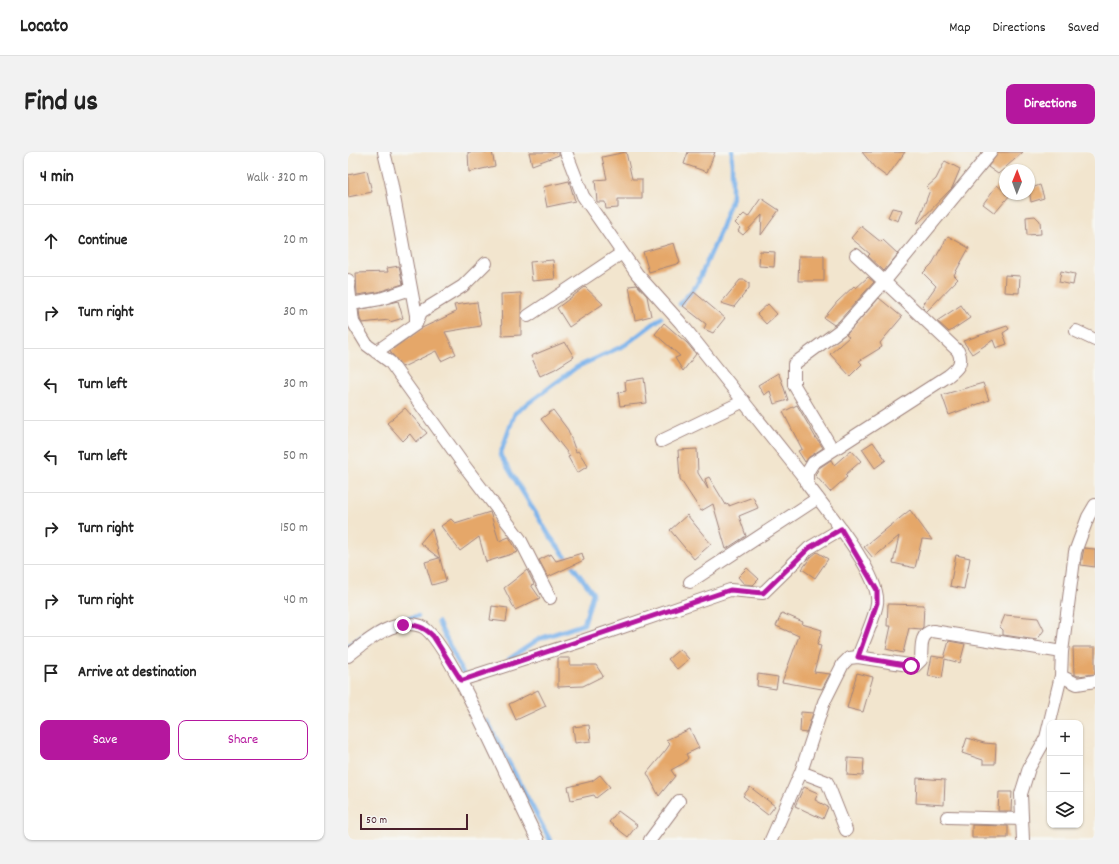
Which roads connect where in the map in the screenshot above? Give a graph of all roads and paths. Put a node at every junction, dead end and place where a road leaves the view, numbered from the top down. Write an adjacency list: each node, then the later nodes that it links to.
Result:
1 (384, 152): 9 (street)
2 (566, 152): 4 (street)
3 (991, 152): 8 (street)
4 (622, 253): 11 (street); 16 (street)
5 (856, 255): 8 (street)
6 (486, 263): 12 (street)
7 (348, 280): 10 (street)
8 (884, 282): 18 (street); 18 (street)
9 (411, 289): 10 (street); 12 (street)
10 (351, 304): 15 (street)
11 (528, 316)
12 (416, 324): 15 (street)
13 (1076, 331): 14 (street)
14 (1095, 340)
15 (376, 352): 24 (street)
16 (744, 401): 17 (street); 19 (street)
17 (661, 441)
18 (834, 450): 19 (street)
19 (806, 480): 20 (street)
20 (818, 498): 22 (street); 23 (street)
21 (1095, 505): 25 (street)
22 (841, 529): 27 (street); 29 (street)
23 (690, 582)
24 (550, 598)
25 (1062, 652): 27 (street); 28 (street)
26 (348, 656): 29 (street)
27 (858, 657): 31 (street)
28 (1062, 676): 30 (street); 34 (street)
29 (465, 679): 36 (street)
30 (1095, 681)
31 (801, 772): 35 (street); 38 (street)
32 (679, 801): 37 (street)
33 (947, 818): 34 (street)
34 (1022, 819): 39 (street)
35 (846, 830)
36 (538, 840)
37 (650, 840)
38 (771, 840)
39 (1023, 840)

